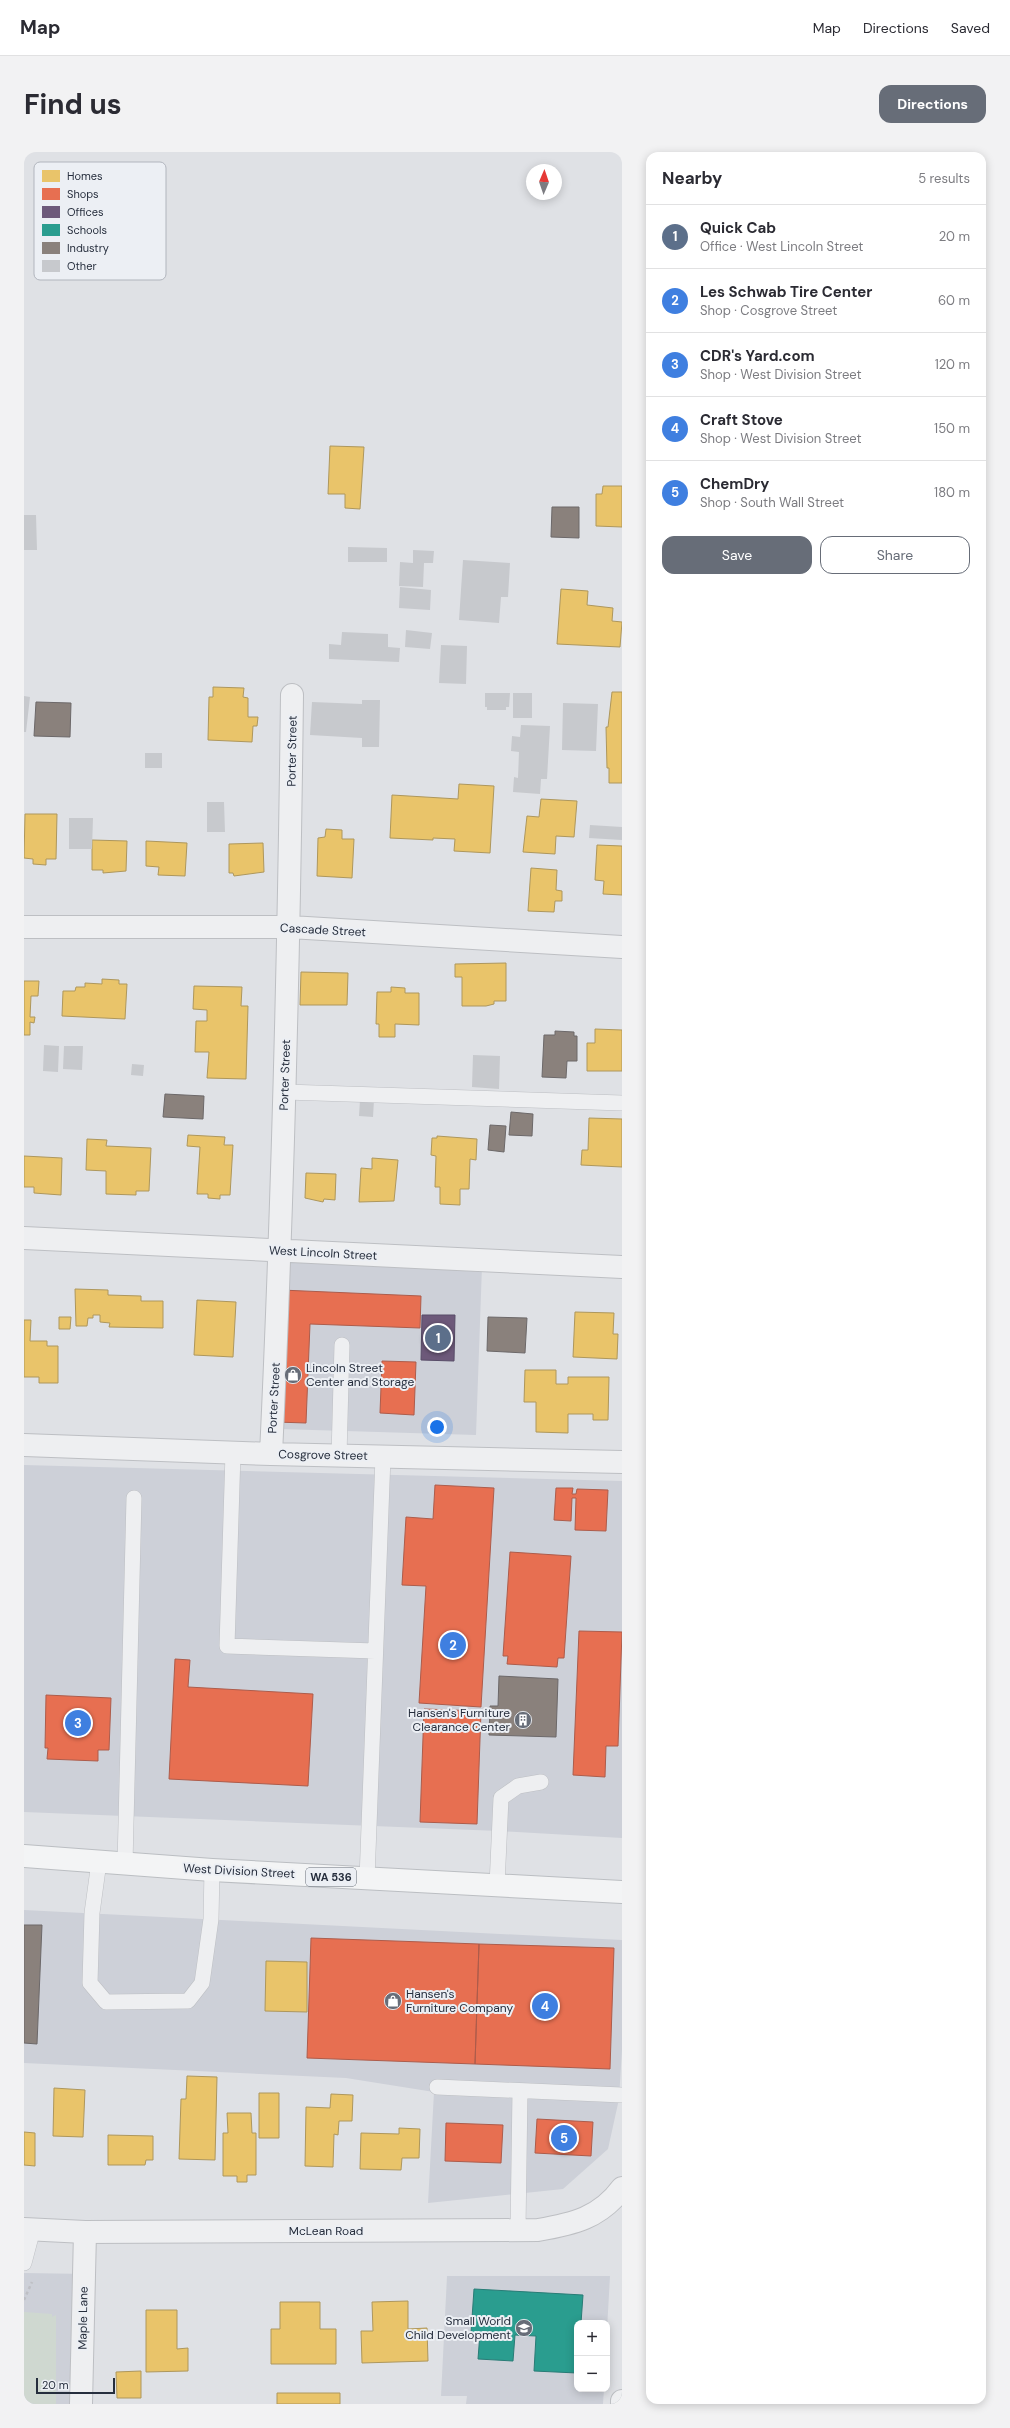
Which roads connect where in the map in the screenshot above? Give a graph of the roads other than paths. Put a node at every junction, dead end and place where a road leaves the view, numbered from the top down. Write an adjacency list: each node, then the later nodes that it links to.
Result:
1 (292, 695): 3 (street, Porter Street)
2 (24, 927): 3 (street, Cascade Street)
3 (290, 927): 4 (street, Cascade Street); 5 (street, Porter Street)
4 (622, 947)
5 (285, 1092): 6 (lane); 8 (street, Porter Street)
6 (622, 1104)
7 (24, 1238): 8 (street, West Lincoln Street)
8 (281, 1251): 9 (street, West Lincoln Street); 13 (street, Porter Street)
9 (622, 1267)
10 (342, 1346): 14 (lane)
11 (24, 1446): 12 (street, Cosgrove Street)
12 (233, 1453): 13 (street, Cosgrove Street); 18 (lane)
13 (271, 1454): 14 (street, Cosgrove Street)
14 (339, 1456): 15 (street, Cosgrove Street)
15 (383, 1457): 16 (street, Cosgrove Street); 18 (lane)
16 (622, 1462)
17 (134, 1498): 22 (lane)
18 (375, 1651): 24 (lane)
19 (541, 1782): 25 (lane)
20 (29, 1858): 21 (main road, West Division Street / WA 536)
21 (99, 1862): 22 (main road, West Division Street / WA 536); 23 (lane)
22 (124, 1864): 23 (main road, West Division Street / WA 536)
23 (212, 1870): 24 (main road, West Division Street / WA 536)
24 (367, 1878): 25 (main road, West Division Street / WA 536)
25 (497, 1885): 26 (main road, West Division Street / WA 536)
26 (622, 1892)
27 (438, 2087): 28 (lane)
28 (520, 2091): 29 (lane); 32 (lane)
29 (622, 2095)
30 (621, 2197): 32 (street, McLean Road)
31 (28, 2229): 33 (street, McLean Road); 34 (lane)
32 (518, 2230): 33 (street, McLean Road)
33 (85, 2232): 36 (street, Maple Lane)
34 (24, 2263)
35 (622, 2401): 37 (street)
36 (80, 2404)
37 (622, 2404)

